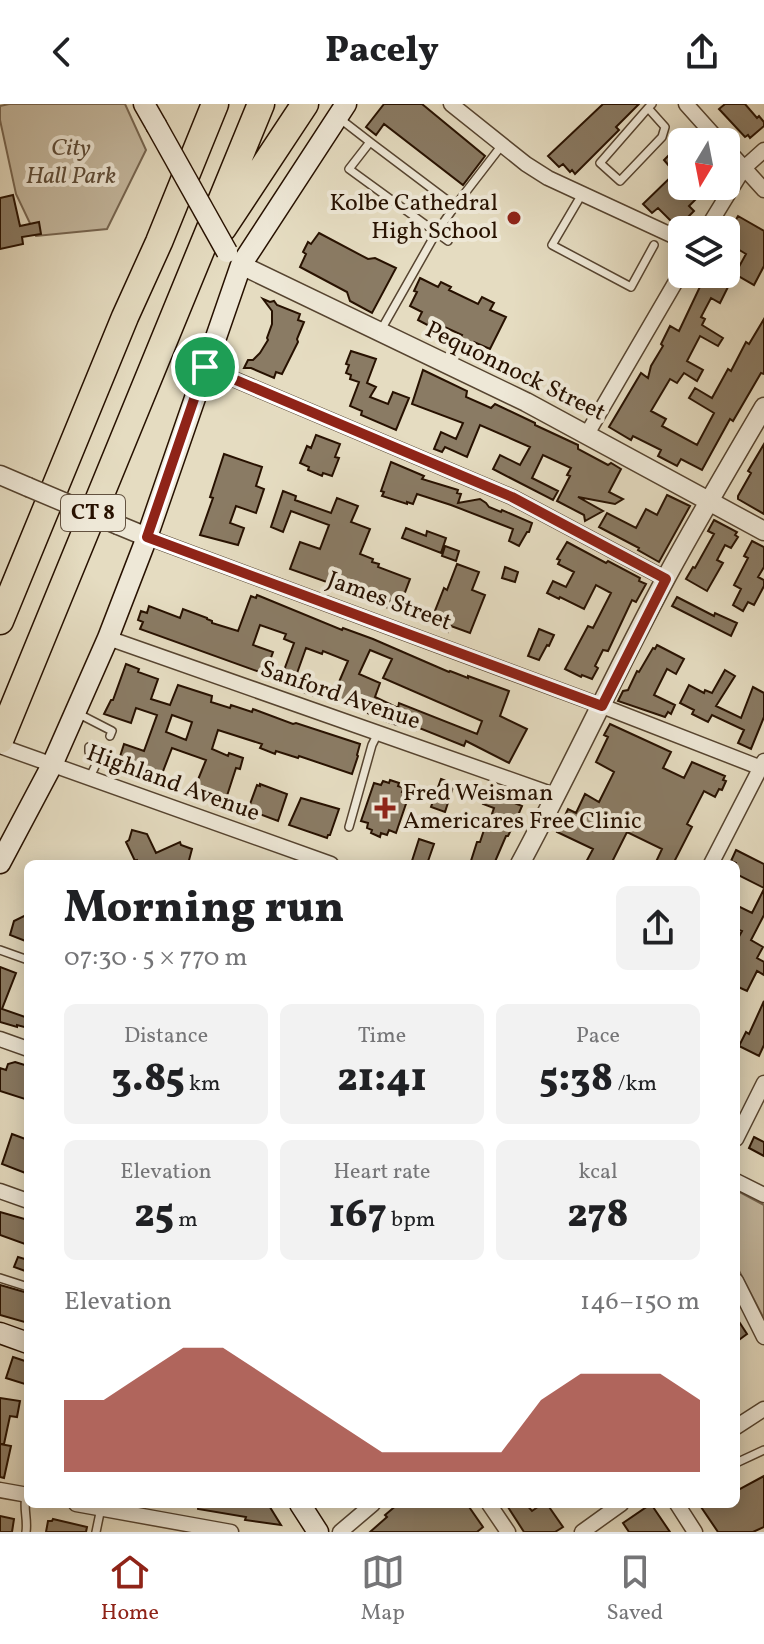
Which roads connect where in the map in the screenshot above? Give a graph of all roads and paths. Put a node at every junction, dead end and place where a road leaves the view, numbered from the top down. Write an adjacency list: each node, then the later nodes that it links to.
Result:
1 (144, 104): 24 (main road, bridge)
2 (198, 104): 27 (highway)
3 (215, 104): 27 (highway, CT 8)
4 (261, 104): 25 (highway, CT 8)
5 (305, 104): 25 (highway)
6 (451, 104): 12 (street)
7 (686, 104): 10 (street)
8 (650, 106): 8 (lane)
9 (342, 110): 11 (lane); 24 (main road)
10 (707, 128)
11 (370, 142): 18 (lane); 20 (lane)
12 (502, 145): 17 (street); 18 (lane)
13 (764, 150): 15 (street)
14 (740, 164): 15 (street)
15 (744, 168): 16 (street); 19 (street)
16 (764, 190)
17 (582, 194): 21 (street); 23 (lane)
18 (455, 206): 20 (lane)
19 (715, 216)
20 (436, 233): 22 (lane); 28 (lane)
21 (668, 234)
22 (448, 241)
23 (654, 245)
24 (234, 259): 28 (street, Pequonnock Street); 29 (main road)
25 (187, 285): 43 (highway, CT 8)
26 (672, 288): 31 (street)
27 (125, 317): 37 (highway, CT 8)
28 (380, 332): 31 (street, Pequonnock Street)
29 (205, 367): 35 (main road); 36 (street)
30 (764, 407): 33 (street)
31 (587, 434): 33 (street, Pequonnock Street)
32 (0, 475): 35 (street, James Street, bridge)
33 (708, 501): 34 (street, Pequonnock Street); 36 (street)
34 (764, 531)
35 (147, 537): 38 (main road); 39 (street, James Street)
36 (666, 579): 39 (street)
37 (0, 621)
38 (108, 638): 40 (main road); 41 (street, Sanford Avenue)
39 (602, 706): 46 (street, James Street); 48 (street)
40 (75, 712): 42 (lane); 45 (main road)
41 (378, 733): 48 (street, Sanford Avenue); 49 (lane)
42 (110, 736)
43 (0, 743): 45 (street, Highland Avenue)
44 (89, 747): 47 (lane)
45 (52, 765): 47 (street, Highland Avenue); 53 (main road)
46 (763, 766): 52 (street)
47 (89, 778): 50 (street, Highland Avenue)
48 (557, 796): 51 (street)
49 (349, 827)
50 (320, 860)
51 (522, 860)
52 (713, 860)
53 (0, 863)
54 (0, 950): 55 (lane)
55 (24, 959)
56 (0, 1039): 57 (street)
57 (24, 1048)
58 (764, 1083): 59 (street)
59 (740, 1131)
60 (740, 1183): 62 (street)
61 (0, 1191): 63 (street)
62 (764, 1195)
63 (24, 1200)
64 (0, 1278): 65 (lane)
65 (24, 1286)
66 (740, 1289): 68 (street)
67 (0, 1333): 69 (main road)
68 (764, 1337)
69 (24, 1341)
70 (764, 1409): 71 (street)
71 (740, 1424)
72 (764, 1450): 73 (lane)
73 (740, 1461)
74 (0, 1490): 75 (street)
75 (24, 1494)
76 (24, 1504): 84 (lane)
77 (101, 1508): 83 (street); 85 (lane)
78 (303, 1508): 87 (main road)
79 (368, 1508): 88 (street)
80 (492, 1508): 89 (street)
81 (615, 1508): 90 (street)
82 (680, 1508): 91 (street)
83 (163, 1526): 86 (street)
84 (26, 1532)
85 (96, 1532)
86 (231, 1532)
87 (318, 1532)
88 (340, 1532)
89 (508, 1532)
90 (582, 1532)
91 (695, 1532)

